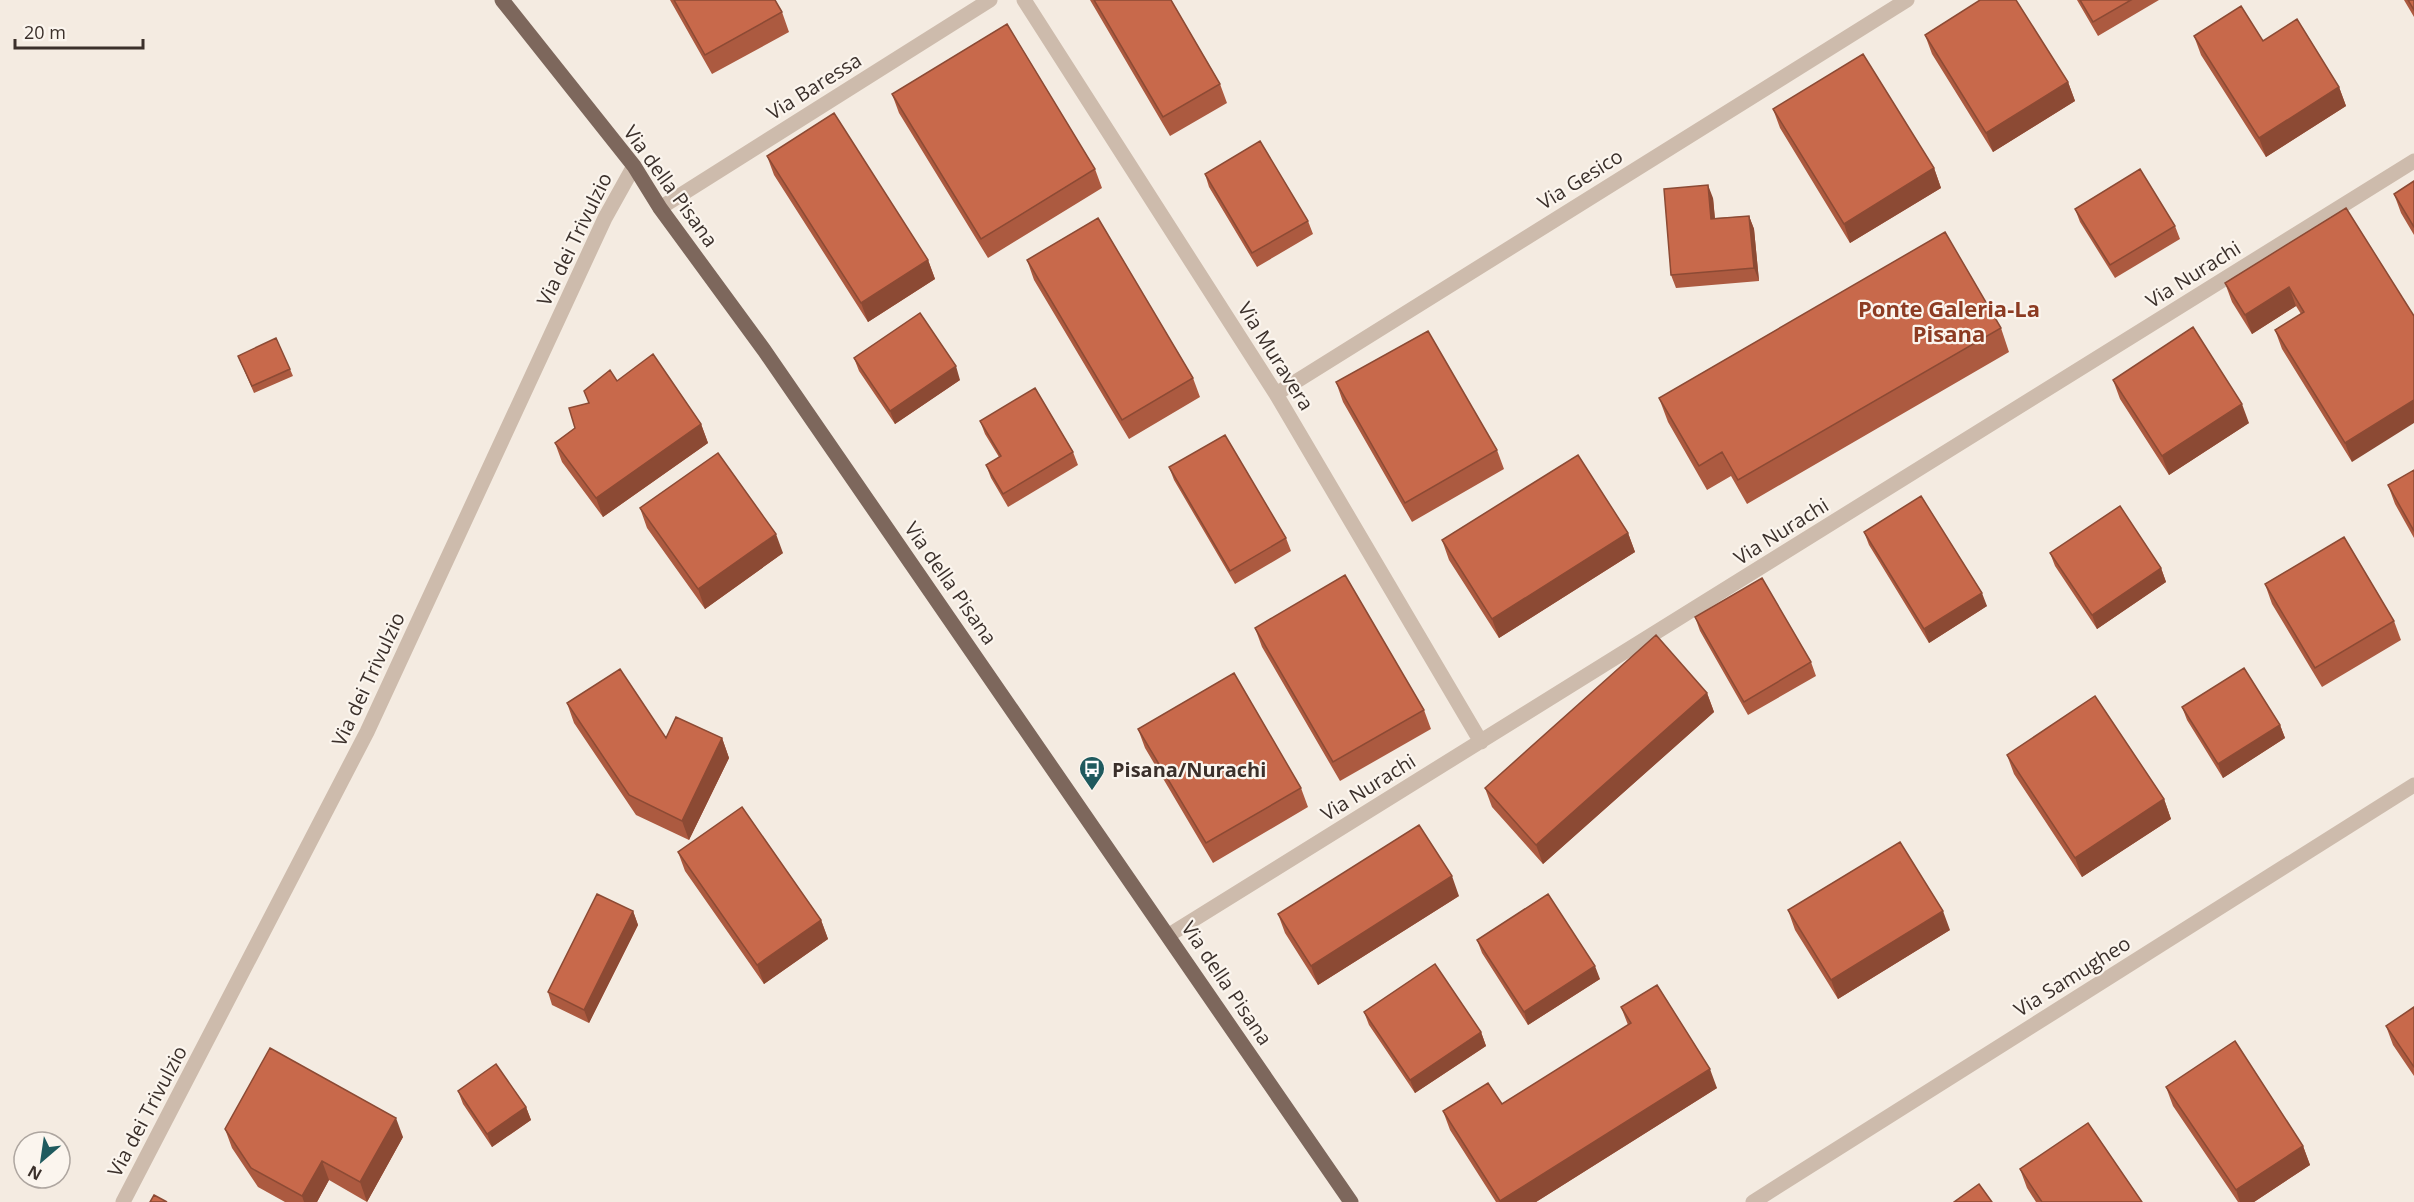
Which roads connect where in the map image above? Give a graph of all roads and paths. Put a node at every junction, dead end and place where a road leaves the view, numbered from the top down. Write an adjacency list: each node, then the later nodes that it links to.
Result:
1 (502, 0): 6 (main road, Via della Pisana)
2 (990, 0): 7 (street, Via Baressa)
3 (1024, 0): 8 (street, Via Muravera)
4 (1907, 0): 8 (street, Via Gesico)
5 (2414, 161): 9 (street, Via Nurachi)
6 (634, 166): 7 (main road, Via della Pisana); 12 (street, Via dei Trivulzio)
7 (660, 208): 11 (main road, Via della Pisana)
8 (1276, 394): 9 (street, Via Muravera)
9 (1481, 742): 11 (street, Via Nurachi)
10 (2414, 785): 14 (street, Via Samugheo)
11 (1169, 935): 13 (main road, Via della Pisana)
12 (123, 1202)
13 (1351, 1202)
14 (1753, 1202)

